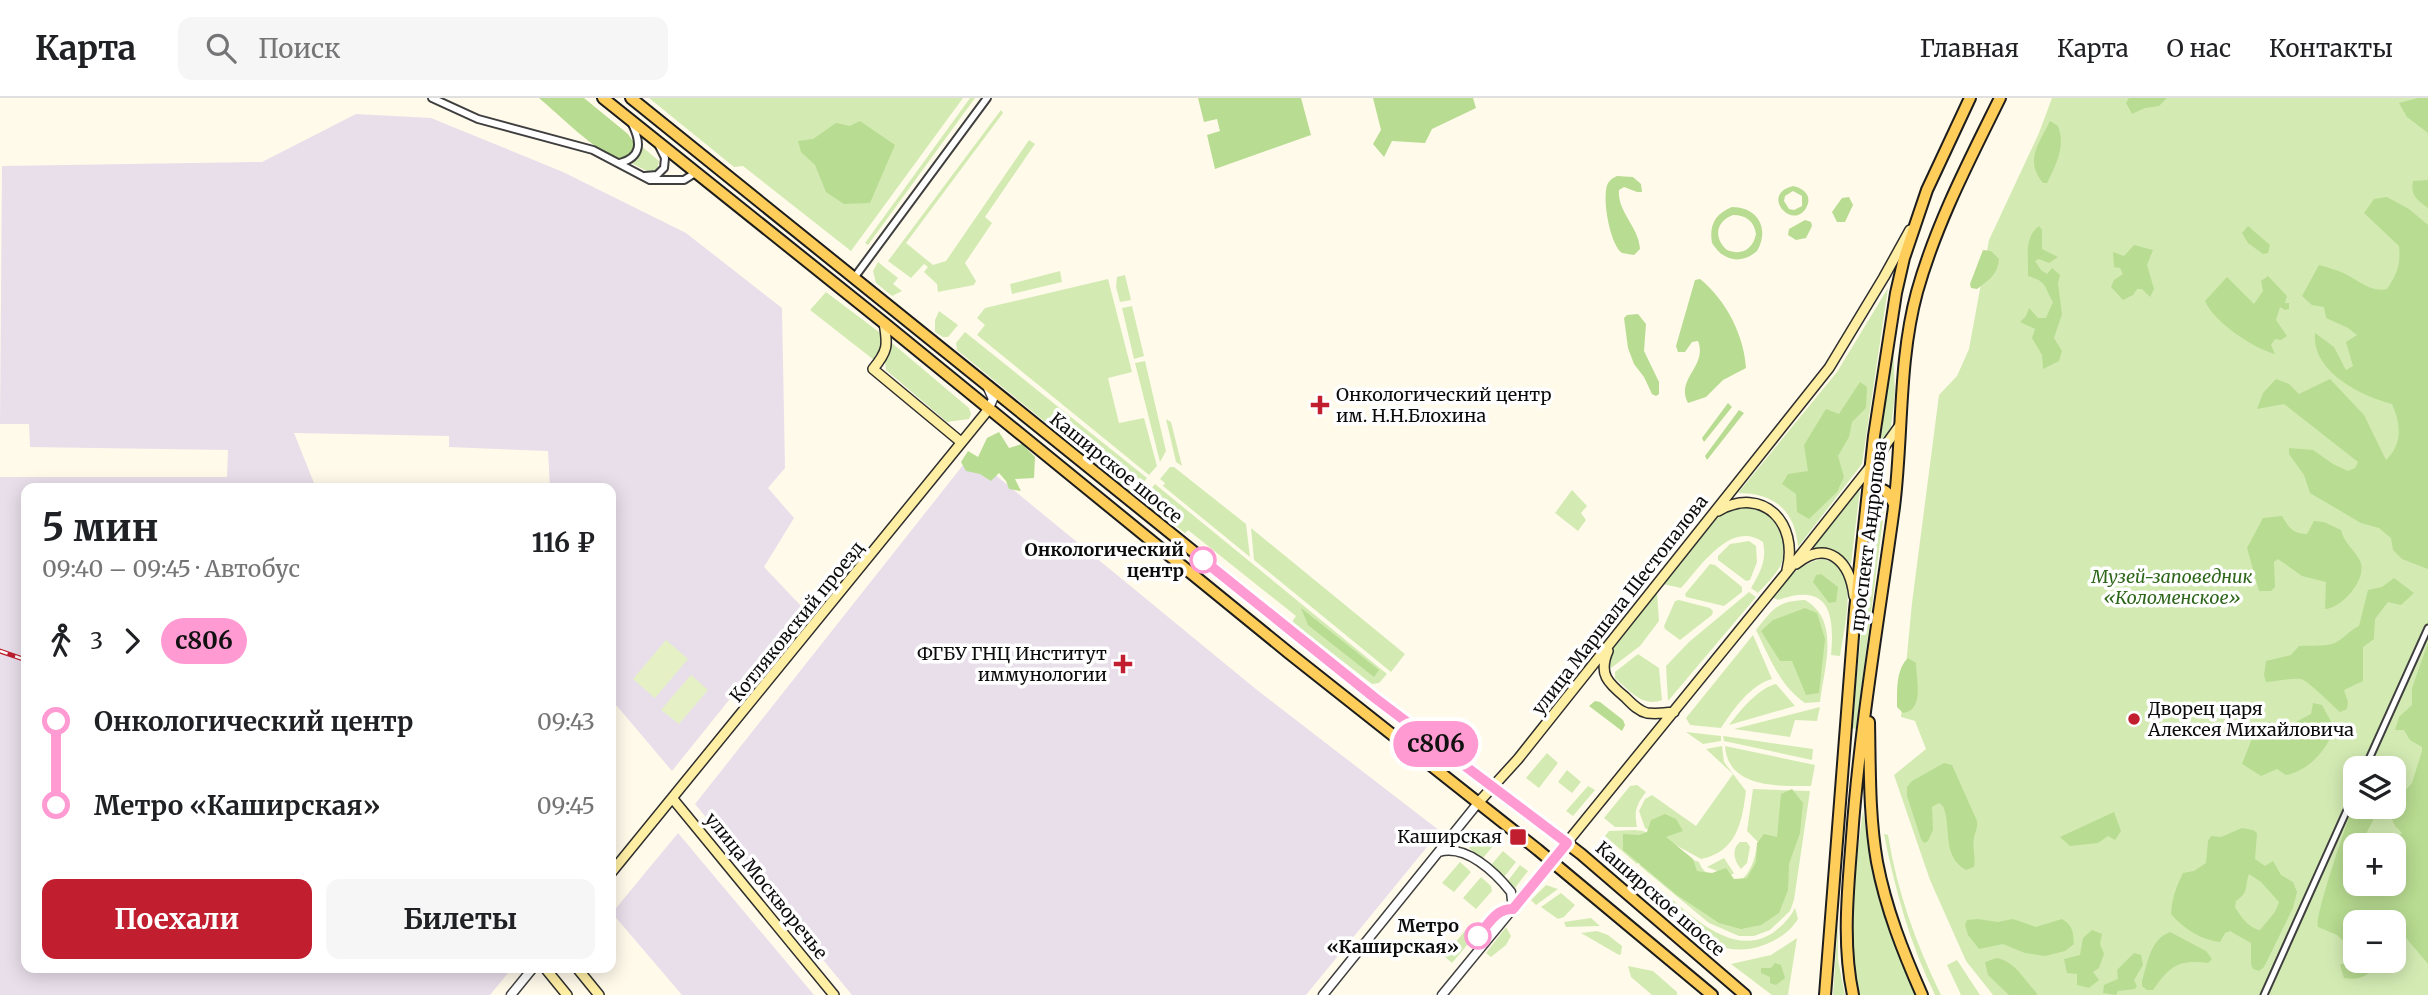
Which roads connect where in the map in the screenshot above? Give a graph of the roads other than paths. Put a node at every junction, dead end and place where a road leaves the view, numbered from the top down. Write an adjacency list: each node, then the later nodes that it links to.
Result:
1 (432, 98): 9 (street)
2 (603, 98): 7 (main road, Каширское шоссе)
3 (631, 98): 13 (main road, Каширское шоссе)
4 (987, 98): 13 (street)
5 (1970, 98): 12 (main road, проспект Андропова)
6 (2000, 98): 17 (main road, проспект Андропова)
7 (630, 120): 8 (main road, Каширское шоссе); 9 (street)
8 (657, 141): 10 (main road, Каширское шоссе); 11 (street)
9 (620, 163): 11 (street)
10 (695, 173): 11 (street); 14 (main road, Каширское шоссе)
11 (641, 175)
12 (1917, 216): 19 (main road, проспект Андропова); 22 (main road, улица Маршала Шестопалова)
13 (854, 278): 15 (main road, Каширское шоссе)
14 (884, 323): 16 (main road, Каширское шоссе); 18 (main road)
15 (987, 386): 16 (street); 30 (main road, Каширское шоссе)
16 (988, 410): 18 (main road, Котляковский проезд); 32 (main road, Каширское шоссе)
17 (1900, 424): 19 (main road); 21 (main road, проспект Андропова)
18 (961, 442): 31 (main road, Котляковский проезд)
19 (1870, 467): 20 (main road, проспект Андропова); 23 (main road)
20 (1866, 502): 21 (main road); 24 (main road, проспект Андропова)
21 (1894, 504): 27 (main road, проспект Андропова)
22 (1713, 513): 23 (main road); 26 (main road, улица Маршала Шестопалова)
23 (1787, 572): 24 (main road); 28 (main road)
24 (1855, 610): 52 (main road, проспект Андропова)
25 (2428, 628): 29 (street)
26 (1614, 638): 28 (main road); 30 (main road, улица Маршала Шестопалова)
27 (1869, 679): 53 (main road, проспект Андропова); 54 (main road)
28 (1674, 712): 34 (main road)
29 (2370, 756)
30 (1493, 786): 32 (main road, улица Маршала Шестопалова); 34 (main road, Каширское шоссе)
31 (673, 799): 37 (main road, Котляковский проезд); 46 (main road, улица Москворечье)
32 (1478, 803): 35 (street, улица Маршала Шестопалова); 36 (main road, Каширское шоссе)
33 (2343, 819): 55 (street)
34 (1567, 843): 36 (main road); 42 (main road, Каширское шоссе)
35 (1439, 852): 38 (street); 47 (street, улица Маршала Шестопалова)
36 (1552, 861): 38 (street); 49 (main road, Каширское шоссе)
37 (616, 867)
38 (1513, 909): 48 (street)
39 (529, 973): 43 (street)
40 (549, 973): 44 (main road)
41 (581, 973): 45 (main road)
42 (1721, 975): 50 (main road, Каширское шоссе); 51 (main road)
43 (511, 995)
44 (567, 995)
45 (599, 995)
46 (834, 995)
47 (1323, 995)
48 (1442, 995)
49 (1712, 995)
50 (1745, 995)
51 (1752, 995)
52 (1825, 995)
53 (1853, 995)
54 (1922, 995)
55 (2264, 995)

